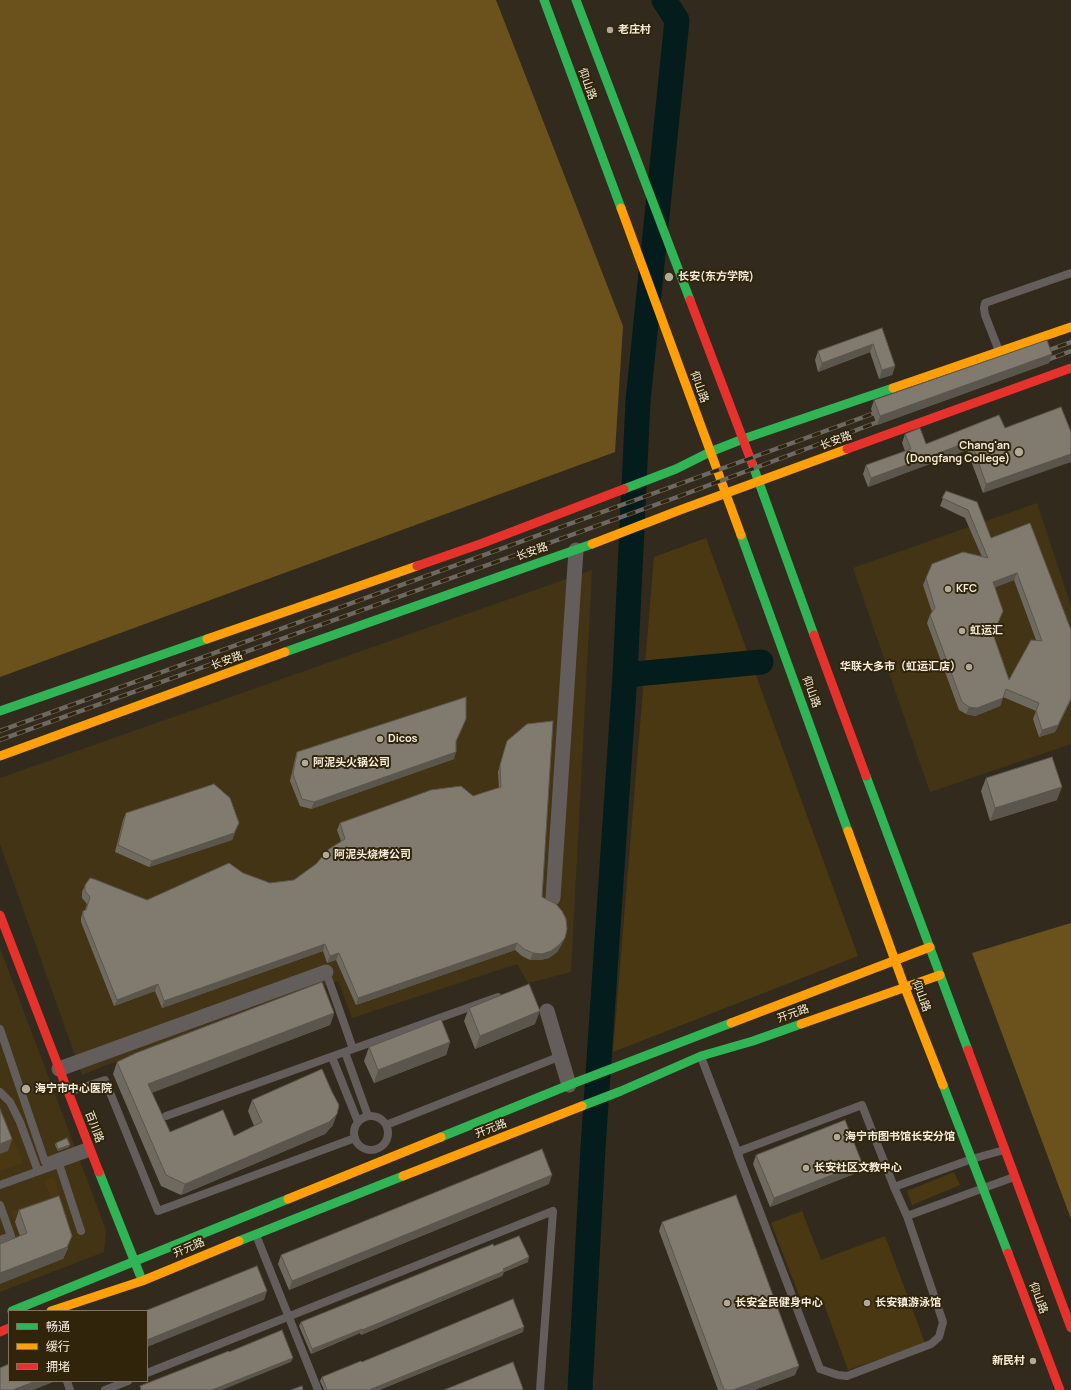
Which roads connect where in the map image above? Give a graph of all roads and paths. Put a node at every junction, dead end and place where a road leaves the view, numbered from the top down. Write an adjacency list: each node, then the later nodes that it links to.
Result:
1 (544, 0): 8 (main road, 仰山路)
2 (576, 0): 7 (main road, 仰山路)
3 (1071, 273): 5 (lane)
4 (1071, 327): 5 (main road)
5 (1000, 352): 7 (main road)
6 (1071, 368): 9 (main road, 长安路)
7 (743, 440): 8 (main road); 9 (main road, 仰山路)
8 (710, 452): 10 (main road, 仰山路); 12 (main road)
9 (758, 482): 10 (main road, 长安路); 16 (main road, 仰山路)
10 (726, 493): 11 (main road, 长安路); 17 (main road, 仰山路)
11 (582, 548): 13 (main road, 长安路); 14 (street)
12 (0, 711)
13 (0, 756)
14 (553, 898)
15 (0, 914): 29 (main road, 百川路)
16 (930, 947): 17 (main road, 开元路); 19 (main road, 仰山路)
17 (895, 959): 20 (main road, 仰山路); 30 (main road, 开元路)
18 (326, 972): 24 (lane); 29 (street)
19 (940, 975): 20 (main road, 开元路); 40 (main road, 仰山路)
20 (905, 988): 27 (main road, 开元路); 42 (main road, 仰山路)
21 (508, 993): 24 (lane)
22 (547, 1011): 26 (street)
23 (0, 1029): 39 (lane)
24 (353, 1049): 25 (lane)
25 (344, 1052): 28 (lane); 34 (lane)
26 (561, 1056): 30 (street); 36 (lane)
27 (701, 1056): 41 (lane); 53 (main road, 开元路)
28 (332, 1057): 33 (lane); 35 (lane)
29 (59, 1069): 32 (main road, 百川路)
30 (576, 1082): 43 (main road, 开元路)
31 (0, 1092): 45 (lane)
32 (68, 1092): 37 (lane); 39 (main road, 百川路)
33 (166, 1116)
34 (368, 1116): 35 (lane); 36 (lane)
35 (358, 1122): 37 (lane)
36 (386, 1126): 38 (lane)
37 (355, 1138): 38 (lane)
38 (378, 1148): 43 (lane)
39 (90, 1149): 44 (lane); 55 (main road, 百川路)
40 (1005, 1150): 42 (lane); 46 (main road, 仰山路)
41 (739, 1156): 48 (lane); 51 (lane)
42 (972, 1159): 48 (lane); 49 (main road, 仰山路)
43 (383, 1160): 55 (main road, 开元路)
44 (59, 1164): 45 (lane); 52 (lane)
45 (38, 1172): 47 (lane)
46 (1015, 1176): 49 (lane); 60 (main road, 仰山路)
47 (0, 1185)
48 (894, 1187): 51 (lane)
49 (983, 1187): 51 (lane); 66 (main road, 仰山路)
50 (0, 1205): 54 (lane)
51 (907, 1216)
52 (81, 1231)
53 (255, 1234): 56 (main road, 开元路); 59 (lane)
54 (0, 1240)
55 (134, 1262): 56 (main road, 百川路); 57 (main road, 开元路)
56 (142, 1281): 58 (main road, 开元路)
57 (16, 1310)
58 (54, 1310)
59 (288, 1317): 61 (lane); 64 (lane); 65 (lane)
60 (1071, 1328)
61 (148, 1373)
62 (125, 1382): 63 (lane)
63 (105, 1390)
64 (318, 1390)
65 (540, 1390)
66 (1060, 1390)

